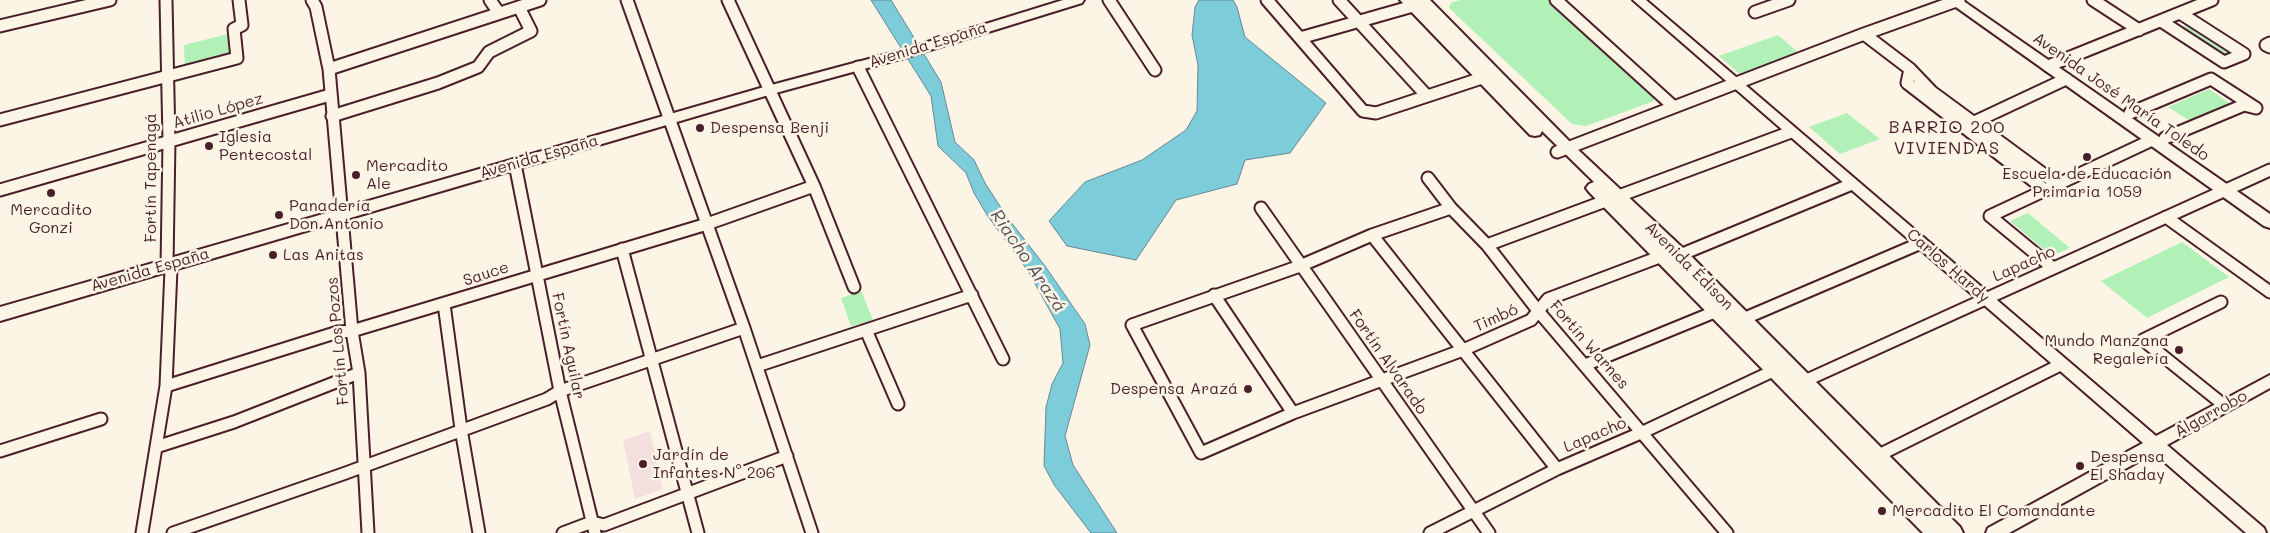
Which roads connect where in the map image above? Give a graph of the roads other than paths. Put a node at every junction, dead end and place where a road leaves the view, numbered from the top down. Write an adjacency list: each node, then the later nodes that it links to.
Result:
1 (110, 0): 20 (street)
2 (166, 0): 38 (street, Fortín Tapenagá)
3 (238, 0): 38 (street)
4 (312, 0): 36 (street, Fortín Los Pozos)
5 (490, 0): 26 (street)
6 (540, 0): 23 (street)
7 (628, 0): 48 (street)
8 (728, 0): 42 (street)
9 (1077, 0): 21 (main road, Avenida España)
10 (1109, 0): 37 (street)
11 (1267, 0): 33 (street)
12 (1339, 0): 28 (street)
13 (1556, 0): 45 (street)
14 (1639, 0): 41 (street, Carlos Hardy)
15 (1789, 0): 25 (street)
16 (1959, 0): 32 (street); 34 (main road, Avenida José María Toledo)
17 (2093, 0): 31 (street)
18 (2182, 0): 24 (street)
19 (2212, 0): 24 (street)
20 (96, 2): 30 (street)
21 (1060, 2): 35 (main road, Avenida España)
22 (1420, 2): 28 (street); 39 (main road, Avenida Édison); 54 (main road, Avenida Édison)
23 (519, 7): 26 (street); 47 (street)
24 (2194, 7): 27 (street)
25 (1756, 12)
26 (499, 13): 36 (street)
27 (2180, 13): 29 (street); 29 (street)
28 (1358, 21): 33 (street); 44 (street)
29 (2160, 21): 31 (street)
30 (0, 26)
31 (2139, 30): 34 (street)
32 (1864, 34): 41 (street); 50 (street)
33 (1300, 38): 44 (street)
34 (2052, 64): 40 (main road, Avenida José María Toledo); 46 (main road, Avenida José María Toledo)
35 (858, 66): 42 (main road, Avenida España); 84 (street)
36 (329, 69): 43 (street, Fortín Los Pozos)
37 (1155, 70)
38 (168, 77): 49 (street); 53 (street, Fortín Tapenagá)
39 (1482, 78): 44 (street); 54 (main road, Avenida Édison)
40 (2066, 79): 50 (street); 52 (main road, Avenida José María Toledo)
41 (1736, 84): 45 (street); 51 (street, Carlos Hardy)
42 (769, 90): 48 (main road, Avenida España); 60 (street)
43 (330, 95): 47 (street, Fortín Los Pozos); 53 (street, Atilio López)
44 (1427, 96)
45 (1674, 107): 54 (street)
46 (2130, 113): 52 (main road, Avenida José María Toledo); 52 (street)
47 (332, 116): 68 (street, Fortín Los Pozos)
48 (670, 119): 55 (main road, Avenida España); 71 (street)
49 (0, 120)
50 (1968, 125): 59 (street); 62 (street)
51 (1791, 132): 58 (street, Carlos Hardy); 64 (street)
52 (2158, 139): 59 (street); 61 (main road, Avenida José María Toledo)
53 (169, 141): 63 (street, Atilio López); 78 (street, Fortín Tapenagá)
54 (1562, 150): 64 (main road, Avenida Édison)
55 (515, 164): 68 (main road, Avenida España); 81 (street, Fortín Aguilar)
56 (2270, 170): 61 (street, Lapacho)
57 (1428, 178): 66 (street, Fortín Warnes)
58 (1852, 184): 73 (street, Carlos Hardy); 76 (street, Timbó)
59 (2057, 184): 62 (street)
60 (814, 186): 71 (street, Sauce); 82 (street)
61 (2229, 188): 67 (main road, Avenida José María Toledo); 69 (street, Lapacho); 70 (main road, Avenida José María Toledo)
62 (2044, 189): 80 (street)
63 (0, 190)
64 (1612, 198): 74 (street); 76 (main road, Avenida Édison); 77 (main road, Avenida Édison)
65 (1261, 208): 79 (street, Fortín Alvarado)
66 (1451, 208): 72 (street); 74 (street, Fortín Warnes)
67 (2270, 210)
68 (344, 214): 78 (main road, Avenida España); 95 (street, Fortín Los Pozos)
69 (2166, 217): 80 (street, Lapacho); 83 (street)
70 (2270, 222)
71 (707, 224): 75 (street, Sauce); 93 (street)
72 (1372, 235): 79 (street); 96 (street)
73 (1921, 243): 86 (street, Carlos Hardy); 92 (street)
74 (1487, 245): 90 (street, Fortín Warnes)
75 (622, 249): 81 (street, Sauce); 98 (street)
76 (1680, 255): 77 (street, Timbó); 92 (main road, Avenida Édison)
77 (1662, 256): 89 (main road, Avenida Édison); 90 (street, Timbó)
78 (167, 266): 91 (main road, Avenida España); 107 (street, Fortín Tapenagá)
79 (1300, 266): 85 (street); 104 (street, Fortín Alvarado)
80 (2053, 268): 86 (street, Lapacho)
81 (536, 274): 88 (street, Sauce); 108 (street, Fortín Aguilar)
82 (854, 286)
83 (2270, 292)
84 (972, 295): 94 (street); 97 (street)
85 (1214, 295): 111 (street); 111 (street, Timbó)
86 (1986, 299): 99 (street, Carlos Hardy); 106 (street, Lapacho)
87 (2221, 302): 110 (street)
88 (444, 304): 95 (street, Sauce); 113 (street)
89 (1717, 311): 92 (main road, Avenida Édison); 100 (street)
90 (1539, 312): 96 (street, Timbó); 100 (street, Fortín Warnes)
91 (0, 314)
92 (1736, 322): 102 (main road, Avenida Édison); 106 (main road, Avenida Édison)
93 (744, 328): 98 (street); 101 (street)
94 (866, 330): 101 (street); 109 (street)
95 (352, 331): 103 (street, Fortín Los Pozos); 107 (street, Sauce)
96 (1463, 350): 104 (street, Timbó); 121 (street)
97 (1003, 359)
98 (652, 360): 108 (street); 122 (street)
99 (2062, 364): 115 (street, Carlos Hardy); 119 (street)
100 (1585, 365): 114 (street, Fortín Warnes)
101 (757, 366): 118 (street)
102 (1774, 370): 106 (main road, Avenida Édison); 114 (street, Lapacho)
103 (358, 373): 116 (street); 120 (street, Fortín Los Pozos)
104 (1380, 379): 111 (street, Timbó); 123 (street, Fortín Alvarado)
105 (2270, 381): 110 (street, Algarrobo)
106 (1798, 384): 119 (main road, Avenida Édison)
107 (166, 386): 116 (street, Fortín Tapenagá)
108 (560, 391): 113 (street); 124 (street, Fortín Aguilar)
109 (898, 404)
110 (2225, 406): 115 (street, Algarrobo)
111 (1293, 413)
112 (100, 420): 117 (street)
113 (461, 429): 120 (street); 129 (street)
114 (1643, 432): 121 (street, Lapacho); 135 (street, Fortín Warnes)
115 (2156, 445): 125 (street, Carlos Hardy); 138 (street, Algarrobo)
116 (156, 447): 126 (street, Fortín Tapenagá)
117 (0, 450)
118 (787, 456): 122 (street); 132 (street)
119 (1872, 459): 136 (main road, Avenida Édison); 137 (main road, Avenida Édison)
120 (362, 465): 127 (street); 128 (street, Fortín Los Pozos)
121 (1557, 469): 123 (street, Lapacho)
122 (687, 493): 124 (street); 131 (street)
123 (1472, 510): 133 (street, Lapacho); 134 (street, Fortín Alvarado)
124 (594, 528): 130 (street)
125 (2256, 532)
126 (142, 533)
127 (173, 533)
128 (368, 533)
129 (479, 533)
130 (563, 533)
131 (698, 533)
132 (812, 533)
133 (1430, 533)
134 (1489, 533)
135 (1727, 533)
136 (1936, 533)
137 (1953, 533)
138 (1994, 533)

